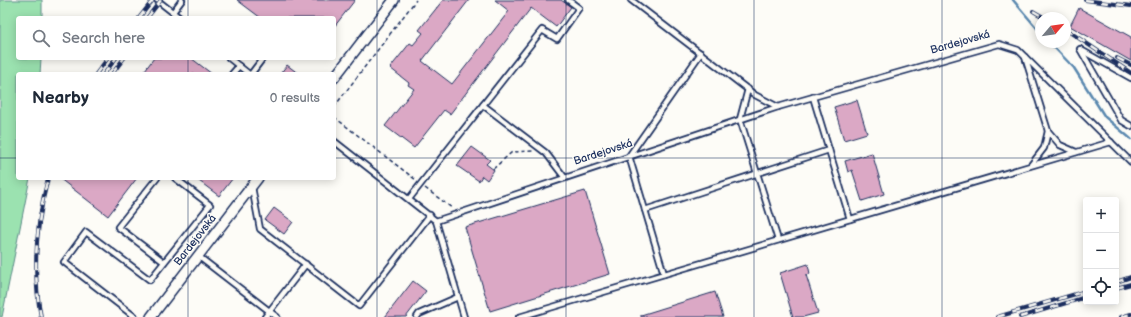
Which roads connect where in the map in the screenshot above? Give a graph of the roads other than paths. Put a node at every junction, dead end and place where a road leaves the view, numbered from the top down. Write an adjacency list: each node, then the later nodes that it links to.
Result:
1 (157, 0): 6 (lane)
2 (182, 0): 6 (lane)
3 (394, 0): 16 (street)
4 (568, 0): 20 (lane)
5 (630, 0): 8 (lane)
6 (173, 12): 7 (lane)
7 (178, 16)
8 (701, 53): 18 (lane); 29 (lane)
9 (1024, 56): 19 (lane, Bardejovská); 24 (lane); 25 (lane, Bardejovská)
10 (231, 60): 12 (lane)
11 (261, 60): 15 (lane)
12 (238, 66): 13 (lane); 14 (lane)
13 (234, 72)
14 (247, 72)
15 (252, 72)
16 (336, 75)
17 (1131, 78): 23 (lane)
18 (748, 89): 21 (lane); 22 (lane)
19 (813, 97): 21 (lane, Bardejovská); 27 (lane)
20 (483, 105): 33 (lane); 37 (lane)
21 (778, 107): 22 (lane, Bardejovská)
22 (740, 119): 29 (lane, Bardejovská); 32 (lane)
23 (1131, 126)
24 (1048, 131): 28 (lane); 31 (lane)
25 (1111, 142): 28 (lane); 30 (lane, Bardejovská)
26 (336, 143): 37 (lane)
27 (829, 150): 32 (lane); 40 (lane)
28 (1076, 152): 31 (lane)
29 (629, 156): 33 (lane, Bardejovská); 38 (lane)
30 (1131, 162)
31 (1031, 165): 40 (lane)
32 (757, 174): 38 (lane); 42 (lane)
33 (565, 178): 41 (lane, Bardejovská)
34 (155, 180): 44 (lane)
35 (178, 180): 44 (lane)
36 (255, 182): 43 (street, Bardejovská); 45 (lane)
37 (409, 199): 39 (lane)
38 (645, 210): 46 (lane)
39 (430, 215): 41 (lane); 45 (lane)
40 (850, 219): 42 (lane)
41 (436, 221): 47 (lane)
42 (778, 240): 46 (lane)
43 (198, 256): 48 (lane); 50 (street, Bardejovská)
44 (164, 262): 49 (lane)
45 (306, 264): 48 (lane)
46 (664, 274): 55 (lane)
47 (458, 297): 53 (lane); 54 (lane)
48 (270, 311): 51 (lane); 52 (lane)
49 (135, 317)
50 (151, 317)
51 (265, 317)
52 (277, 317)
53 (417, 317)
54 (464, 317)
55 (519, 317)

